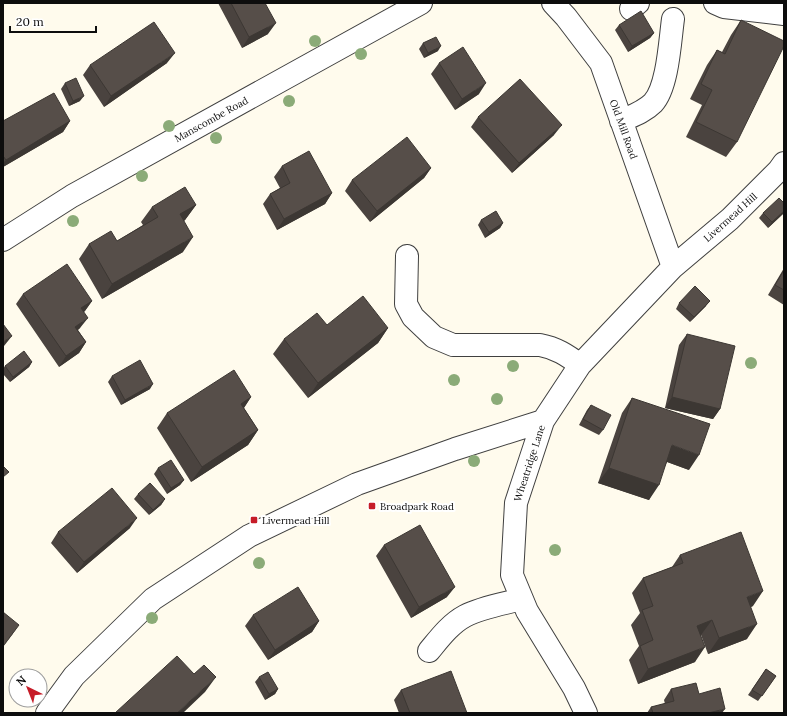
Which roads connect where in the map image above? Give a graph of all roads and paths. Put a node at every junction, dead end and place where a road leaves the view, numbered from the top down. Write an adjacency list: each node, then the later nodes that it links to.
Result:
1 (421, 3): 8 (street, Manscombe Road)
2 (553, 3): 6 (street, Old Mill Road)
3 (716, 3): 4 (street)
4 (784, 14)
5 (674, 19): 6 (street)
6 (621, 121): 10 (street, Old Mill Road)
7 (784, 163): 10 (street, Livermead Hill)
8 (3, 240)
9 (407, 256): 11 (street)
10 (673, 267): 11 (street, Wheatridge Lane)
11 (580, 365): 12 (street, Wheatridge Lane)
12 (543, 421): 13 (street, Wheatridge Lane); 15 (street)
13 (522, 599): 14 (street); 16 (street, Wheatridge Lane)
14 (429, 651)
15 (47, 713)
16 (586, 713)

